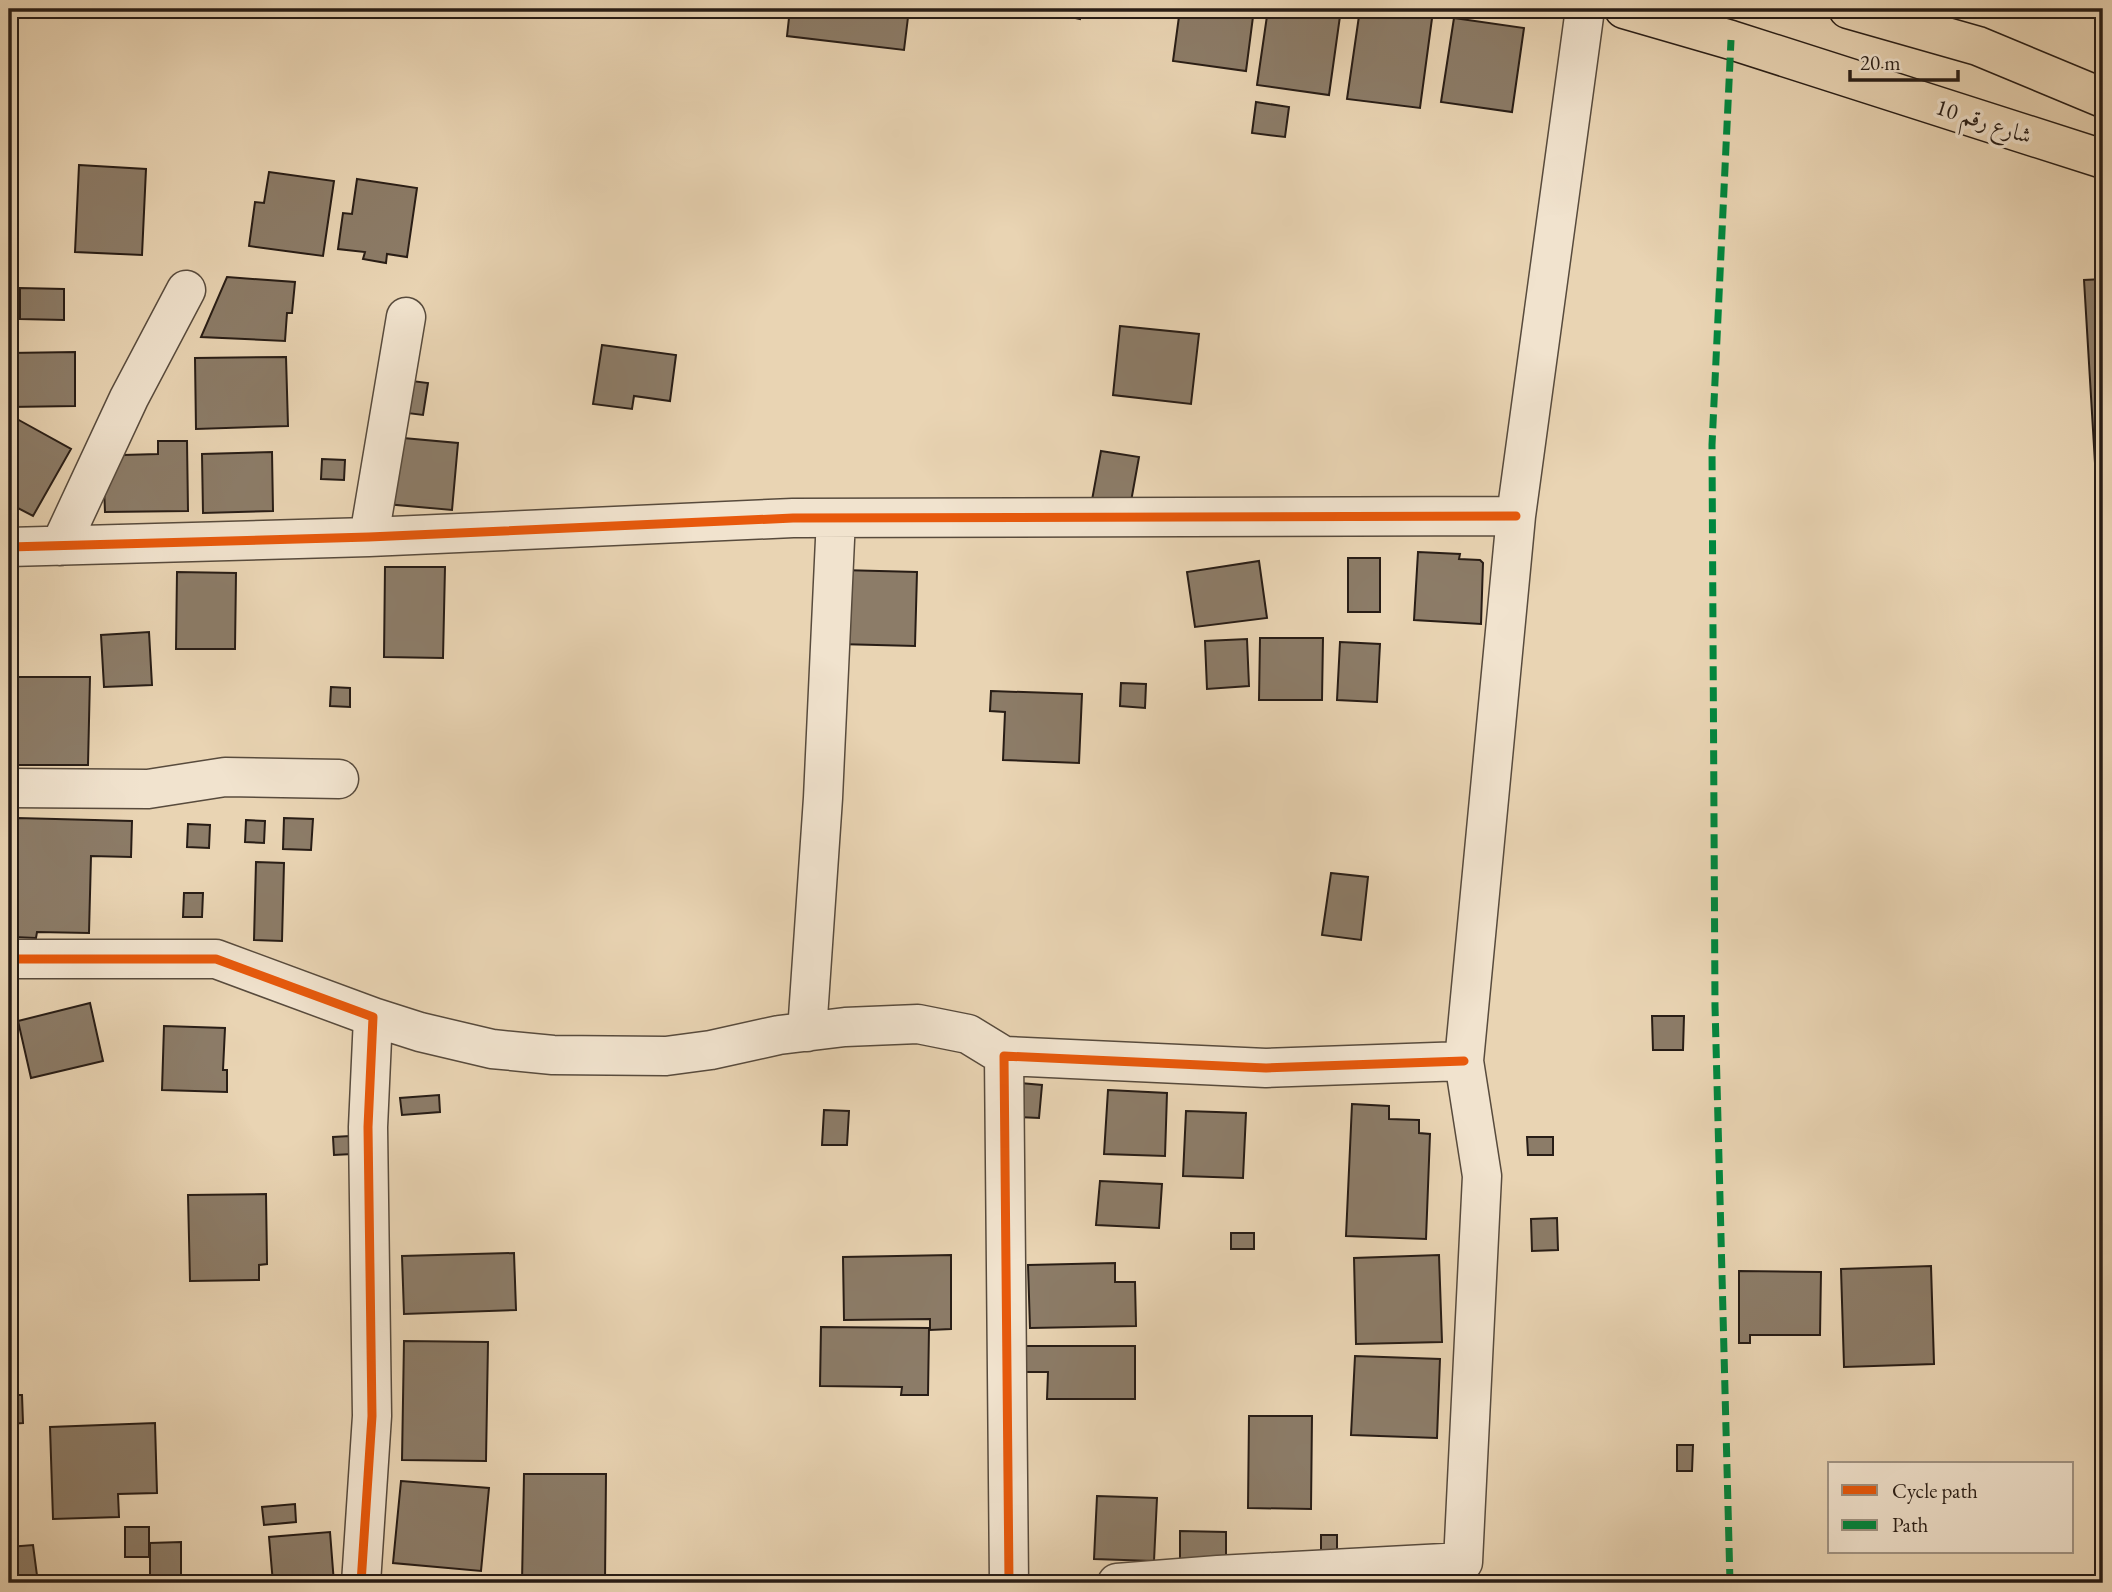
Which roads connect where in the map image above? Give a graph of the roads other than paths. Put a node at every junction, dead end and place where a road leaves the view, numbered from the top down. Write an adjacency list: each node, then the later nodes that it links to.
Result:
1 (1586, 9): 8 (street)
2 (1624, 9): 5 (main road, شارع رقم 10)
3 (1848, 9): 4 (main road)
4 (2103, 97)
5 (2103, 159)
6 (186, 289): 11 (street)
7 (406, 317): 10 (street)
8 (1516, 516): 9 (street); 19 (street)
9 (836, 518): 10 (street); 17 (street)
10 (369, 537): 11 (street)
11 (60, 546): 12 (street)
12 (9, 547)
13 (339, 779): 14 (street)
14 (9, 788)
15 (9, 959): 16 (street)
16 (373, 1017): 17 (street); 21 (street)
17 (807, 1032): 18 (street)
18 (1004, 1056): 19 (street); 22 (street)
19 (1464, 1061): 20 (street)
20 (1463, 1573): 23 (street)
21 (361, 1583)
22 (1009, 1583)
23 (1117, 1583)

